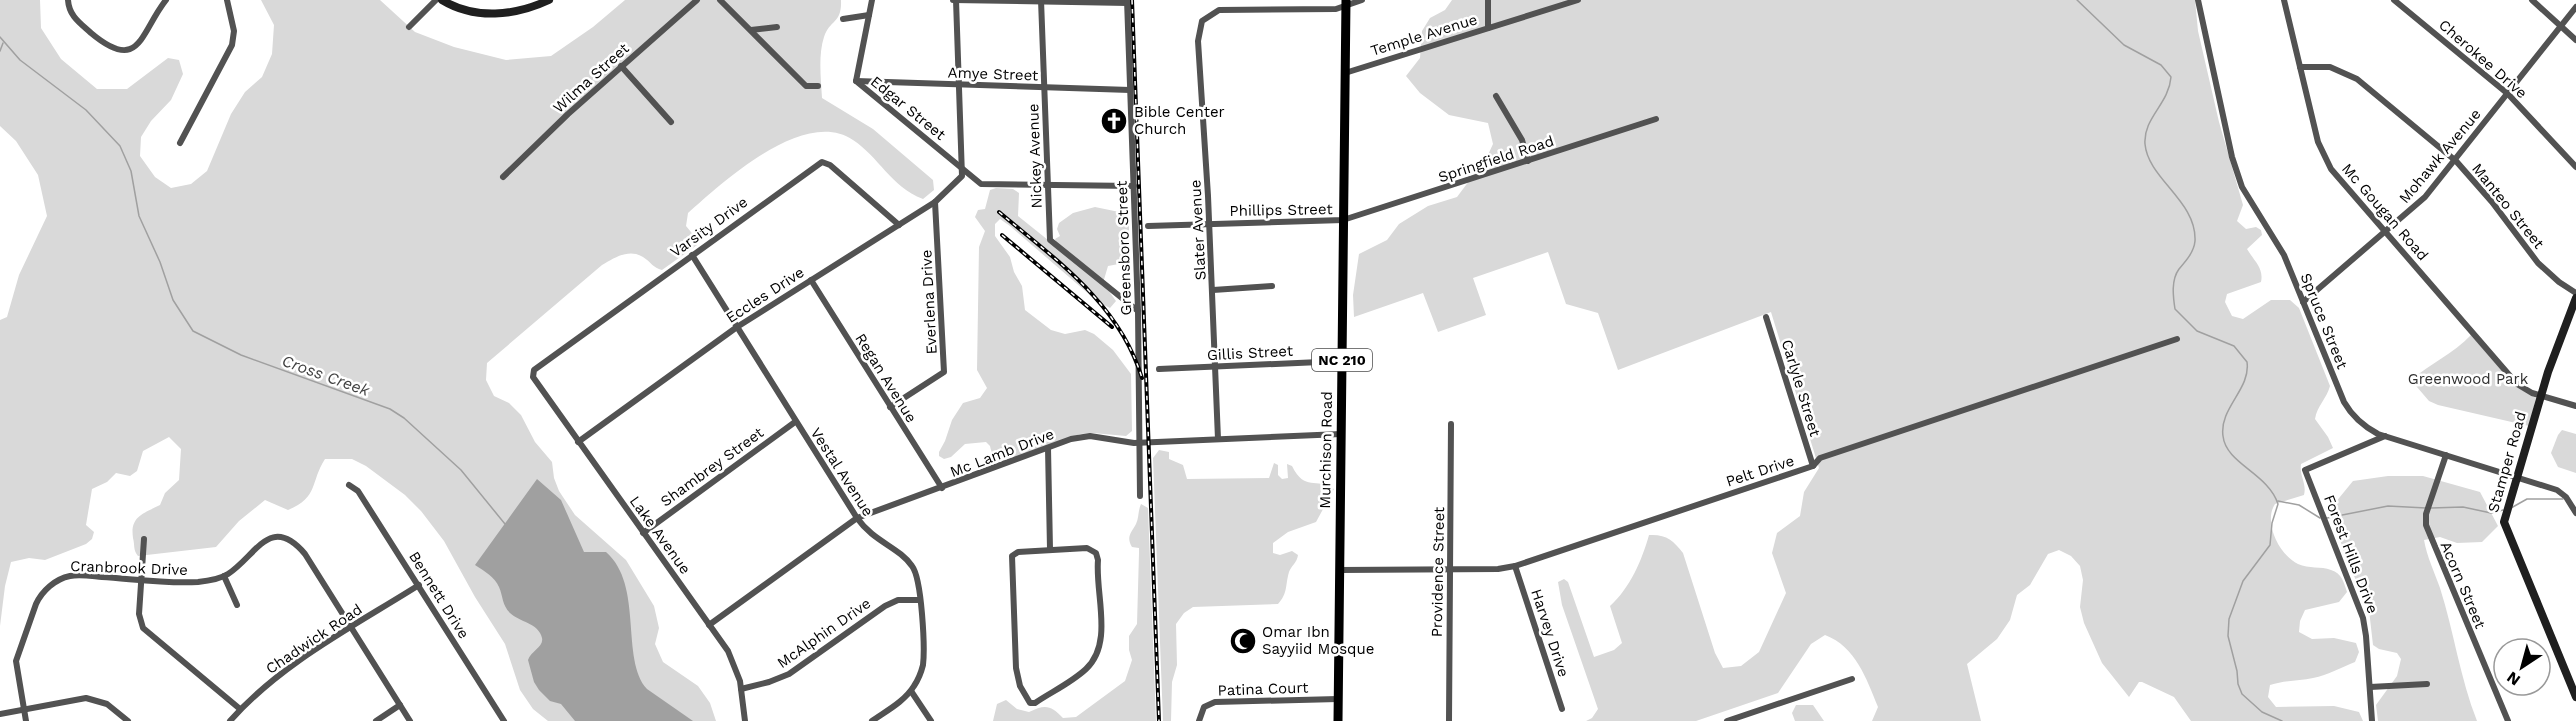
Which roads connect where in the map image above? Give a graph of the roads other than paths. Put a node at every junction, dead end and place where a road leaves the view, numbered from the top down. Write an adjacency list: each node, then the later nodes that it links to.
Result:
1 (68, 0): 2 (street)
2 (166, 0)
3 (226, 0): 42 (street)
4 (436, 0): 25 (street)
5 (442, 0): 6 (street)
6 (549, 0)
7 (697, 0): 30 (street, Wilma Street)
8 (720, 0): 28 (street)
9 (872, 0): 22 (street, Edgar Street)
10 (954, 0): 18 (street); 34 (street)
11 (1362, 0): 20 (street)
12 (1488, 0): 27 (street)
13 (1578, 0): 27 (street, Temple Avenue)
14 (2198, 0): 62 (street, Spruce Street)
15 (2284, 0): 31 (street, Mc Gougan Road)
16 (2394, 0): 38 (street, Cherokee Drive)
17 (2532, 0): 24 (street)
18 (1041, 1): 19 (street); 36 (street, Nickey Avenue)
19 (1127, 2): 37 (street, Greensboro Street)
20 (1346, 3): 32 (main road, Murchison Road / NC 210); 52 (street, Slater Avenue)
21 (2576, 7): 24 (street, Mohawk Avenue)
22 (869, 15): 23 (street); 33 (street, Edgar Street)
23 (843, 19)
24 (2561, 24): 29 (street); 38 (street, Mohawk Avenue)
25 (409, 27)
26 (777, 27): 28 (street)
27 (1488, 28): 32 (street, Temple Avenue)
28 (751, 30): 35 (street)
29 (2576, 40)
30 (621, 66): 41 (street); 47 (street, Wilma Street)
31 (2300, 67): 44 (street, Manteo Street); 55 (street, Mc Gougan Road)
32 (1345, 73): 51 (main road, Murchison Road / NC 210)
33 (856, 81): 34 (street, Amye Street); 46 (street, Edgar Street)
34 (959, 85): 36 (street, Amye Street); 46 (street)
35 (818, 86)
36 (1045, 87): 37 (street, Amye Street); 48 (street, Nickey Avenue)
37 (1130, 90): 49 (street, Greensboro Street)
38 (2508, 94): 44 (street, Mohawk Avenue); 45 (street, Cherokee Drive)
39 (1496, 96): 43 (street)
40 (1656, 118): 43 (street, Springfield Road)
41 (671, 122)
42 (180, 142)
43 (1528, 161): 51 (street, Springfield Road)
44 (2456, 161): 55 (street, Mohawk Avenue); 60 (street, Manteo Street)
45 (2576, 167)
46 (963, 169): 48 (street, Edgar Street); 50 (street, Eccles Drive)
47 (503, 177)
48 (1048, 184): 49 (street); 63 (street, Nickey Avenue)
49 (1134, 186): 63 (street, Greensboro Street)
50 (935, 202): 53 (street, Eccles Drive); 73 (street, Everlena Drive)
51 (1343, 220): 52 (street, Phillips Street); 67 (main road, Murchison Road / NC 210)
52 (1210, 224): 54 (street, Phillips Street); 59 (street, Slater Avenue)
53 (899, 225): 56 (street, Varsity Drive); 57 (street, Eccles Drive)
54 (1148, 226)
55 (2386, 232): 62 (street, Mohawk Avenue); 71 (street, Mc Gougan Road)
56 (692, 255): 65 (street, Vestal Avenue); 70 (street, Varsity Drive)
57 (811, 280): 65 (street, Eccles Drive); 73 (street, Regan Avenue)
58 (1272, 285): 59 (street)
59 (1213, 290): 68 (street, Slater Avenue)
60 (2576, 293)
61 (2576, 298): 71 (street, Stamper Road)
62 (2303, 302): 77 (street, Spruce Street)
63 (1138, 311): 80 (street, Greensboro Street)
64 (1766, 317): 83 (street, Carlyle Street)
65 (737, 327): 74 (street, Vestal Avenue); 79 (street, Eccles Drive)
66 (2177, 339): 83 (street, Pelt Drive)
67 (1342, 361): 68 (street, Gillis Street); 76 (main road, Murchison Road / NC 210)
68 (1215, 366): 69 (street, Gillis Street); 78 (street, Slater Avenue)
69 (1159, 369)
70 (533, 373): 79 (street, Lake Avenue)
71 (2540, 396): 72 (street, Mc Gougan Road); 84 (street, Stamper Road)
72 (2576, 406)
73 (890, 407): 86 (street, Regan Avenue)
74 (795, 422): 89 (street, Vestal Avenue); 90 (street, Shambrey Street)
75 (1451, 424): 94 (street, Providence Street)
76 (1341, 434): 78 (street, Mc Lamb Drive); 95 (main road, Murchison Road / NC 210)
77 (2385, 436): 82 (street, Spruce Street); 105 (street, Forest Hills Drive)
78 (1218, 439): 80 (street, Mc Lamb Drive)
79 (578, 442): 90 (street, Lake Avenue)
80 (1139, 442): 81 (street, Mc Lamb Drive); 87 (street, Greensboro Street)
81 (1048, 448): 86 (street, Mc Lamb Drive); 92 (street)
82 (2446, 455): 84 (street, Spruce Street); 129 (street, Acorn Street)
83 (1813, 466): 93 (street, Pelt Drive)
84 (2516, 478): 88 (street, Spruce Street); 108 (street, Stamper Road)
85 (349, 486): 98 (street, Bennett Drive)
86 (942, 488): 89 (street, Mc Lamb Drive)
87 (1140, 496)
88 (2576, 513)
89 (857, 518): 99 (street, Vestal Avenue); 101 (street, Mc Lamb Drive)
90 (643, 533): 101 (street, Lake Avenue)
91 (144, 539): 97 (street)
92 (1050, 549): 92 (street)
93 (1515, 566): 94 (street, Pelt Drive); 111 (street, Harvey Drive)
94 (1450, 569): 95 (street, Pelt Drive); 126 (street, Providence Street)
95 (1340, 570): 109 (main road, Murchison Road / NC 210)
96 (224, 576): 97 (street, Cranbrook Drive); 100 (street); 102 (street, Cranbrook Drive)
97 (141, 579): 112 (street, Cranbrook Drive); 113 (street)
98 (419, 585): 102 (street, Chadwick Road); 120 (street, Bennett Drive)
99 (920, 600): 106 (street, McAlphin Drive); 107 (street, Vestal Avenue)
100 (237, 605)
101 (709, 625): 106 (street, Lake Avenue)
102 (351, 628): 110 (street, Cranbrook Drive); 113 (street, Chadwick Road)
103 (1852, 679): 127 (street)
104 (2427, 684): 105 (street)
105 (2370, 687): 128 (street, Forest Hills Drive)
106 (741, 689): 121 (street, Lake Avenue)
107 (910, 691): 122 (street, Vestal Avenue); 123 (street)
108 (2576, 697)
109 (1338, 699): 124 (street, Patina Court); 125 (main road, Murchison Road / NC 210)
110 (400, 705): 118 (street); 119 (street, Cranbrook Drive)
111 (1562, 709)
112 (24, 710): 114 (street); 115 (street, Cranbrook Drive); 116 (street)
113 (240, 710): 117 (street, Chadwick Road)
114 (0, 714)
115 (27, 721)
116 (128, 721)
117 (230, 721)
118 (376, 721)
119 (410, 721)
120 (504, 721)
121 (745, 721)
122 (872, 721)
123 (931, 721)
124 (1199, 721)
125 (1338, 721)
126 (1449, 721)
127 (1727, 721)
128 (2372, 721)
129 (2508, 721)

